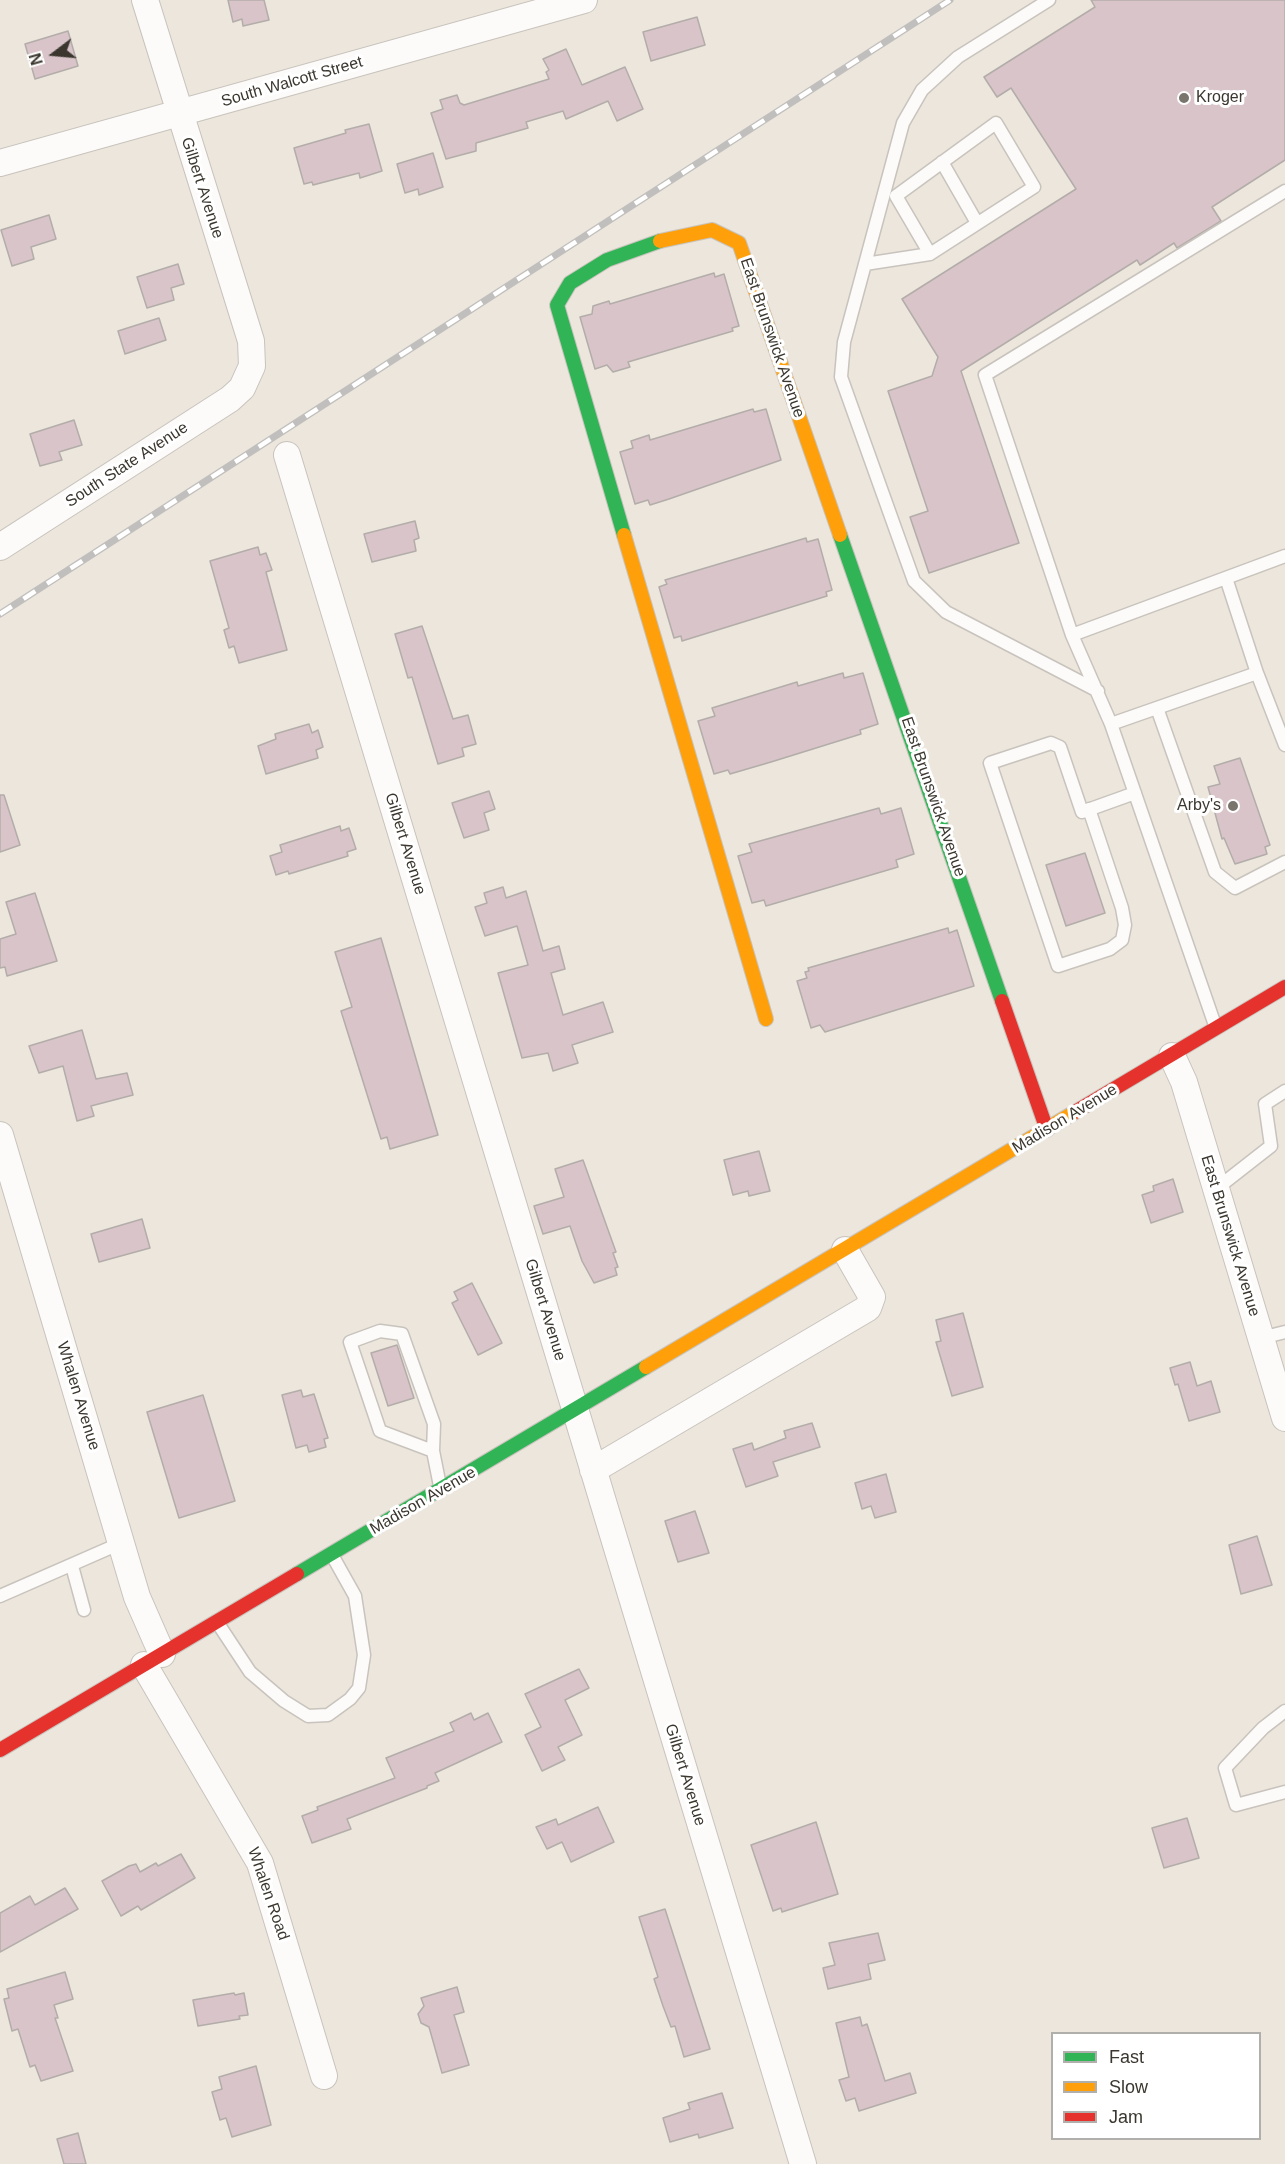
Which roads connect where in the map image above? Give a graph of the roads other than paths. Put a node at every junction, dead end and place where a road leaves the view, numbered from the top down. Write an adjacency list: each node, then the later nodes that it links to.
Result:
1 (145, 0): 4 (street, Gilbert Avenue)
2 (584, 0): 4 (street, South Walcott Street)
3 (1049, 0): 9 (lane)
4 (178, 113): 6 (street, South Walcott Street); 13 (street, Gilbert Avenue)
5 (942, 162): 8 (lane); 10 (lane); 10 (lane)
6 (0, 163)
7 (1285, 191): 18 (lane)
8 (896, 196): 9 (lane); 11 (lane)
9 (882, 202): 12 (lane)
10 (977, 223): 11 (lane)
11 (930, 254): 12 (lane)
12 (865, 264): 20 (lane)
13 (249, 377): 15 (street, South State Avenue)
14 (287, 456): 37 (street, Gilbert Avenue)
15 (0, 547)
16 (1285, 556): 17 (lane)
17 (1226, 578): 18 (lane); 19 (lane)
18 (1072, 635): 20 (lane)
19 (1257, 673): 21 (lane); 23 (lane)
20 (1098, 691): 22 (lane)
21 (1157, 708): 22 (lane); 26 (lane)
22 (1111, 724): 24 (lane)
23 (1285, 746)
24 (1135, 793): 25 (lane); 29 (lane)
25 (1089, 809): 25 (lane)
26 (1285, 862)
27 (1285, 987): 29 (street, Madison Avenue)
28 (766, 1019): 32 (street, East Brunswick Avenue)
29 (1216, 1029): 30 (street, Madison Avenue)
30 (1172, 1056): 32 (street, Madison Avenue); 34 (street, East Brunswick Avenue)
31 (1285, 1091): 34 (lane)
32 (1047, 1130): 35 (street, Madison Avenue)
33 (0, 1135): 42 (street, Whalen Avenue)
34 (1216, 1189): 36 (street, East Brunswick Avenue)
35 (845, 1250): 37 (street, Madison Avenue); 40 (street)
36 (1273, 1335): 38 (street, East Brunswick Avenue)
37 (575, 1411): 40 (street, Gilbert Avenue); 41 (street, Madison Avenue)
38 (1284, 1411)
39 (433, 1451): 39 (lane); 41 (lane)
40 (593, 1470): 53 (street, Gilbert Avenue)
41 (441, 1490): 43 (street, Madison Avenue)
42 (121, 1543): 44 (lane); 48 (street, Whalen Avenue)
43 (332, 1554): 47 (street, Madison Avenue); 47 (lane)
44 (72, 1566): 45 (lane); 46 (lane)
45 (0, 1596)
46 (84, 1610)
47 (217, 1622): 48 (street, Madison Avenue)
48 (153, 1660): 50 (street, Madison Avenue); 52 (street, Whalen Road)
49 (1285, 1711): 51 (lane)
50 (0, 1750)
51 (1285, 1792)
52 (324, 2076)
53 (802, 2164)

